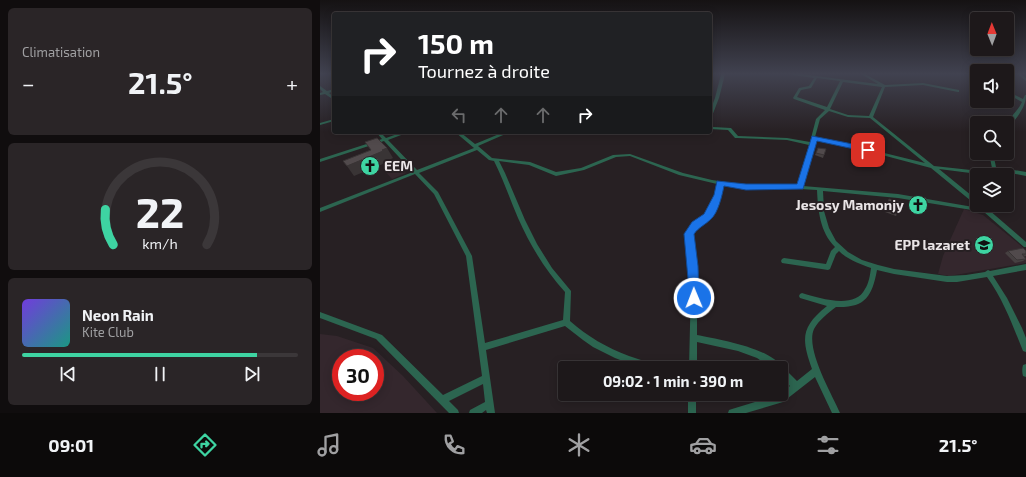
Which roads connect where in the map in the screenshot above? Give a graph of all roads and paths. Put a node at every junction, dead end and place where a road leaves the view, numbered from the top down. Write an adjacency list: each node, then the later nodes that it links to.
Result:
1 (322, 93): 8 (street)
2 (718, 93): 11 (street)
3 (798, 93): 10 (street)
4 (836, 93): 10 (street)
5 (881, 93): 12 (street)
6 (1014, 96): 9 (street)
7 (1026, 96): 9 (street)
8 (332, 98)
9 (1023, 101): 13 (street)
10 (828, 109): 12 (street); 21 (street)
11 (712, 111)
12 (871, 117): 28 (street)
13 (1014, 117)
14 (332, 121): 15 (street)
15 (320, 124)
16 (712, 128): 23 (street)
17 (380, 134): 22 (street)
18 (401, 134): 22 (street)
19 (460, 134): 24 (street)
20 (504, 134): 24 (street)
21 (814, 138): 23 (street); 28 (street)
22 (386, 139): 26 (street); 32 (street)
23 (813, 144): 35 (street)
24 (476, 147): 27 (street); 32 (street)
25 (992, 160): 29 (street)
26 (320, 161)
27 (496, 161): 34 (street); 50 (street)
28 (933, 167): 30 (street); 37 (street)
29 (994, 168)
30 (970, 171)
31 (1014, 172): 33 (street)
32 (418, 173): 39 (street); 52 (street)
33 (1026, 174)
34 (720, 183): 35 (street); 51 (street)
35 (800, 187): 36 (street)
36 (820, 189): 38 (street); 42 (street)
37 (970, 197)
38 (970, 208)
39 (320, 210)
40 (988, 212): 41 (street)
41 (1026, 244)
42 (839, 248): 43 (street); 44 (street)
43 (784, 261)
44 (875, 266): 46 (street); 48 (street)
45 (1026, 267): 46 (street)
46 (988, 274): 53 (street)
47 (802, 296): 48 (street)
48 (835, 303): 58 (street)
49 (320, 315): 63 (street)
50 (566, 322): 52 (street); 54 (street)
51 (694, 338): 55 (street); 56 (street)
52 (482, 348): 60 (street)
53 (1026, 348)
54 (634, 361)
55 (693, 361)
56 (767, 361)
57 (1026, 368): 59 (street)
58 (816, 371): 62 (street); 71 (street)
59 (1026, 373)
60 (486, 378): 63 (street); 65 (street)
61 (788, 378): 62 (street)
62 (796, 386): 70 (street)
63 (442, 400): 66 (street)
64 (692, 401): 69 (street)
65 (490, 404): 67 (street); 68 (street)
66 (455, 413)
67 (473, 413)
68 (491, 413)
69 (692, 413)
70 (732, 413)
71 (836, 413)

